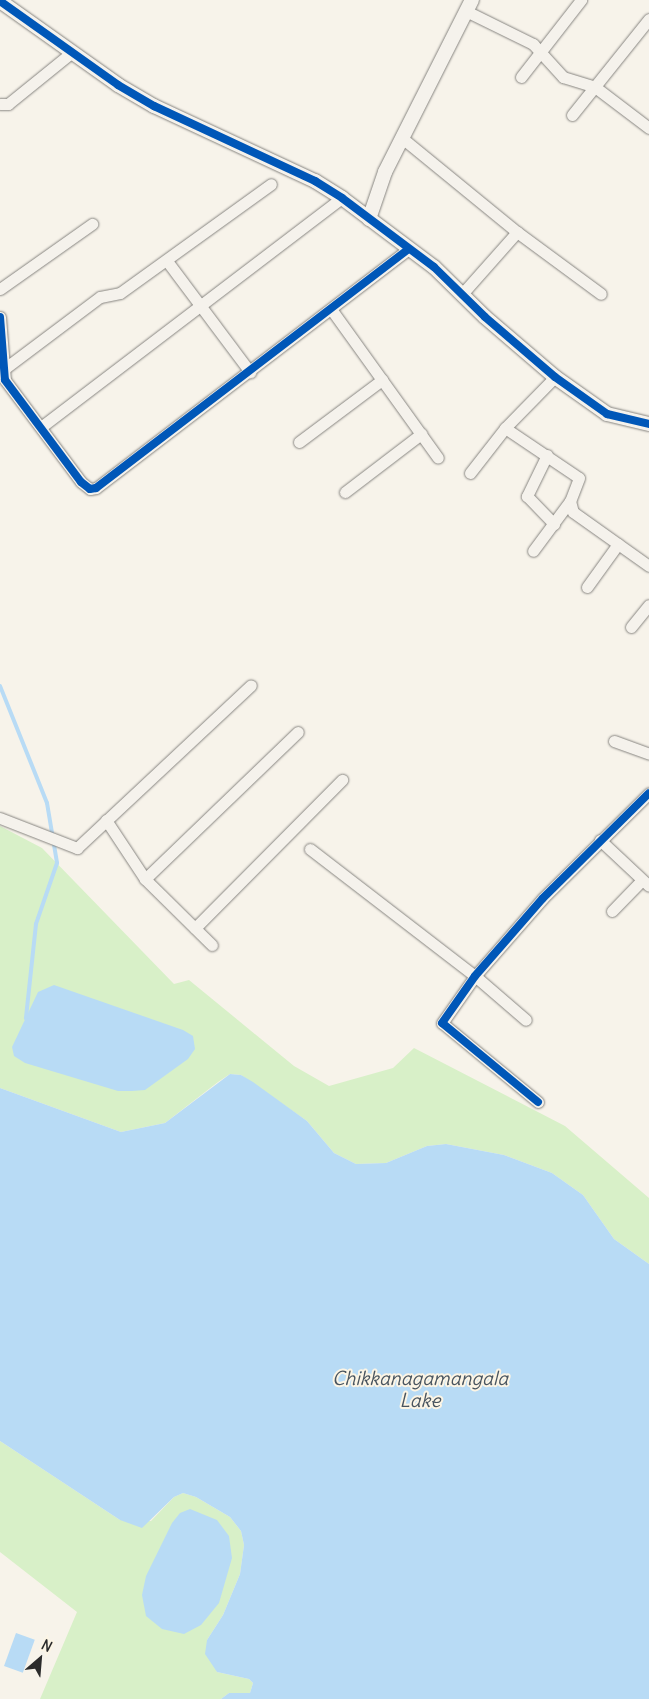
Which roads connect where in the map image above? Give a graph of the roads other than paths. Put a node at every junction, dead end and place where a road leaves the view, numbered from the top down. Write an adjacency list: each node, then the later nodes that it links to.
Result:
1 (581, 0): 6 (street)
2 (0, 1): 5 (street)
3 (469, 6): 6 (street); 12 (street)
4 (649, 19): 8 (street)
5 (71, 52): 9 (street); 14 (street)
6 (540, 52): 7 (street); 8 (street)
7 (521, 77)
8 (595, 87): 10 (street); 11 (street)
9 (0, 104)
10 (572, 115)
11 (649, 128)
12 (402, 138): 15 (street); 17 (street)
13 (271, 184): 19 (street)
14 (342, 198): 15 (street); 23 (street)
15 (369, 219): 18 (street)
16 (92, 224): 20 (street)
17 (517, 232): 21 (street); 22 (street)
18 (407, 250): 21 (street); 24 (street)
19 (167, 261): 23 (street); 26 (street)
20 (0, 289)
21 (462, 294): 28 (street)
22 (601, 294)
23 (201, 306): 27 (street); 31 (street)
24 (331, 309): 27 (street); 29 (street)
25 (0, 317): 26 (street)
26 (4, 369): 31 (street)
27 (250, 372): 31 (street)
28 (555, 377): 30 (street); 32 (street)
29 (382, 380): 33 (street); 34 (street)
30 (649, 424)
31 (41, 427)
32 (505, 428): 35 (street); 37 (street)
33 (421, 434): 36 (street); 38 (street)
34 (299, 442)
35 (547, 455): 39 (street); 40 (street)
36 (438, 458)
37 (470, 473)
38 (345, 492)
39 (570, 502): 40 (street); 41 (street)
40 (554, 524): 42 (street)
41 (618, 544): 43 (street); 44 (street)
42 (533, 551)
43 (649, 566)
44 (587, 587)
45 (649, 604): 46 (street)
46 (631, 627)
47 (251, 685): 54 (street)
48 (298, 732): 57 (street)
49 (614, 742): 50 (street)
50 (649, 754)
51 (342, 780): 60 (street)
52 (649, 793): 55 (street)
53 (0, 818): 54 (street)
54 (106, 820): 57 (street)
55 (600, 840): 58 (street); 62 (street)
56 (310, 849): 62 (street)
57 (145, 879): 60 (street)
58 (646, 883): 59 (street)
59 (612, 911)
60 (195, 928): 61 (street)
61 (212, 945)
62 (475, 976): 63 (street); 64 (street)
63 (526, 1020)
64 (538, 1102)

